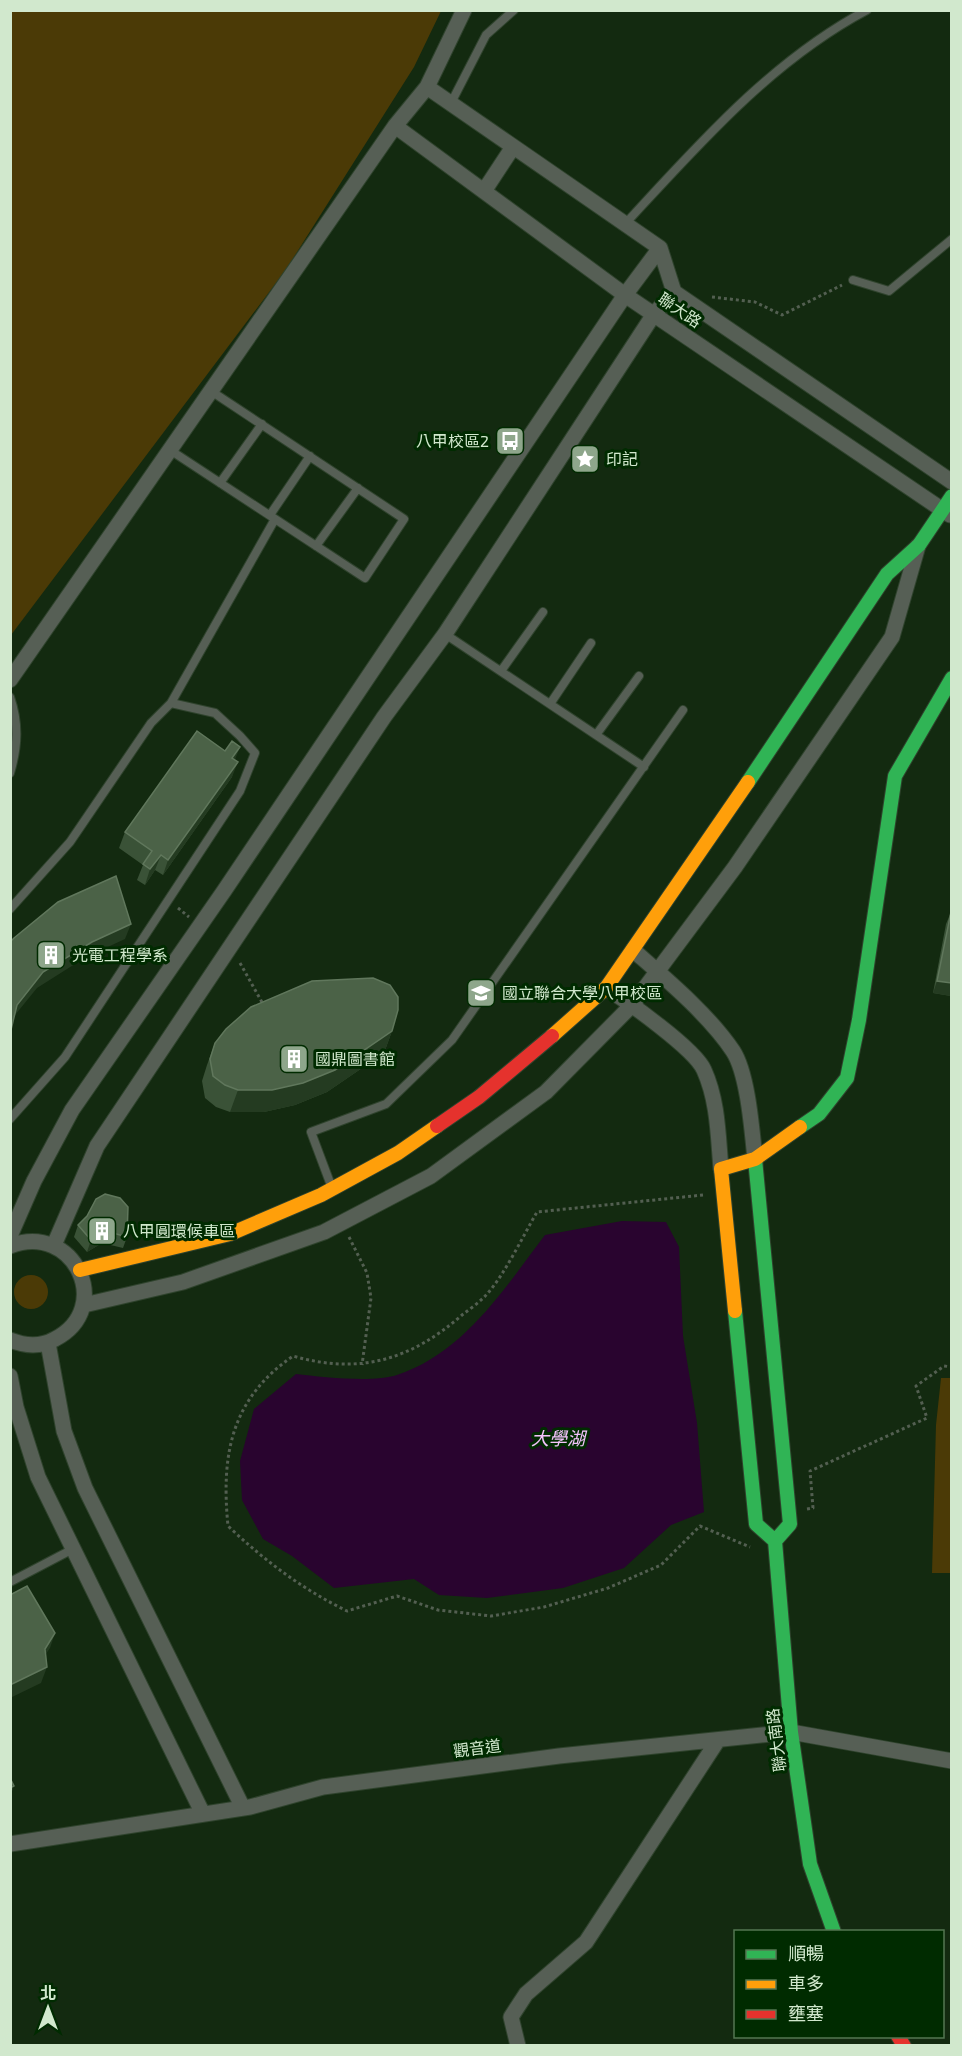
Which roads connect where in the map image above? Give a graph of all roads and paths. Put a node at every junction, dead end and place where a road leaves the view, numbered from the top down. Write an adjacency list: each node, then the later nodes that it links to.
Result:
1 (464, 10): 4 (street)
2 (514, 10): 5 (lane)
3 (867, 10): 9 (lane)
4 (427, 87): 5 (street); 6 (street)
5 (451, 103): 7 (street)
6 (395, 126): 8 (street, 聯大路); 17 (street)
7 (513, 147): 8 (street); 9 (street)
8 (484, 191): 14 (street, 聯大路)
9 (625, 224): 11 (street)
10 (951, 239): 12 (lane)
11 (660, 248): 13 (street, 聯大路); 14 (street)
12 (853, 280): 15 (path)
13 (674, 292): 16 (street); 21 (street, 聯大路)
14 (625, 295): 16 (street, 聯大路); 54 (street)
15 (709, 297)
16 (654, 314): 25 (street, 聯大路); 30 (street)
17 (212, 391): 18 (lane); 19 (street)
18 (262, 424): 20 (lane); 22 (lane)
19 (170, 450): 22 (lane); 35 (street)
20 (310, 456): 23 (lane); 26 (lane)
21 (951, 482)
22 (220, 483): 26 (lane)
23 (358, 488): 28 (lane); 28 (lane)
24 (951, 496): 25 (street)
25 (947, 513): 27 (street)
26 (272, 517): 28 (lane); 37 (lane)
27 (919, 545): 44 (street); 45 (street)
28 (316, 546)
29 (543, 612): 32 (lane)
30 (445, 634): 32 (lane); 55 (street)
31 (591, 644): 38 (lane)
32 (501, 671): 38 (lane)
33 (639, 676): 40 (lane)
34 (951, 678): 49 (street)
35 (10, 680)
36 (10, 697): 42 (lane)
37 (171, 703): 43 (lane); 48 (lane)
38 (550, 704): 40 (lane)
39 (683, 710): 41 (lane)
40 (596, 735): 41 (lane)
41 (644, 767): 51 (lane)
42 (10, 772)
43 (10, 909)
44 (633, 950): 45 (street); 46 (street)
45 (657, 971): 47 (street); 49 (street)
46 (606, 988): 47 (street); 51 (street)
47 (633, 1004): 50 (street); 53 (street)
48 (10, 1119)
49 (755, 1159): 50 (street); 64 (street)
50 (721, 1169): 52 (street)
51 (332, 1189): 57 (street)
52 (723, 1192): 61 (path); 65 (street)
53 (342, 1222): 58 (street); 61 (path)
54 (10, 1236)
55 (54, 1245): 56 (street); 57 (street)
56 (10, 1246)
57 (80, 1270): 58 (street)
58 (84, 1305): 60 (street)
59 (10, 1340): 60 (street)
60 (48, 1343): 72 (street)
61 (362, 1365): 67 (path)
62 (951, 1367): 64 (path)
63 (10, 1376): 66 (street)
64 (789, 1512): 65 (street)
65 (775, 1541): 67 (street, 聯大南路)
66 (73, 1549): 68 (lane); 73 (street)
67 (777, 1558): 69 (street, 聯大南路)
68 (10, 1582)
69 (791, 1732): 70 (street, 觀音道); 71 (street, 觀音道); 75 (street, 聯大南路)
70 (718, 1740): 72 (street, 觀音道); 76 (street)
71 (951, 1761)
72 (243, 1808): 73 (street, 觀音道)
73 (203, 1814): 74 (street, 觀音道)
74 (10, 1844)
75 (833, 1930)
76 (518, 2046)

